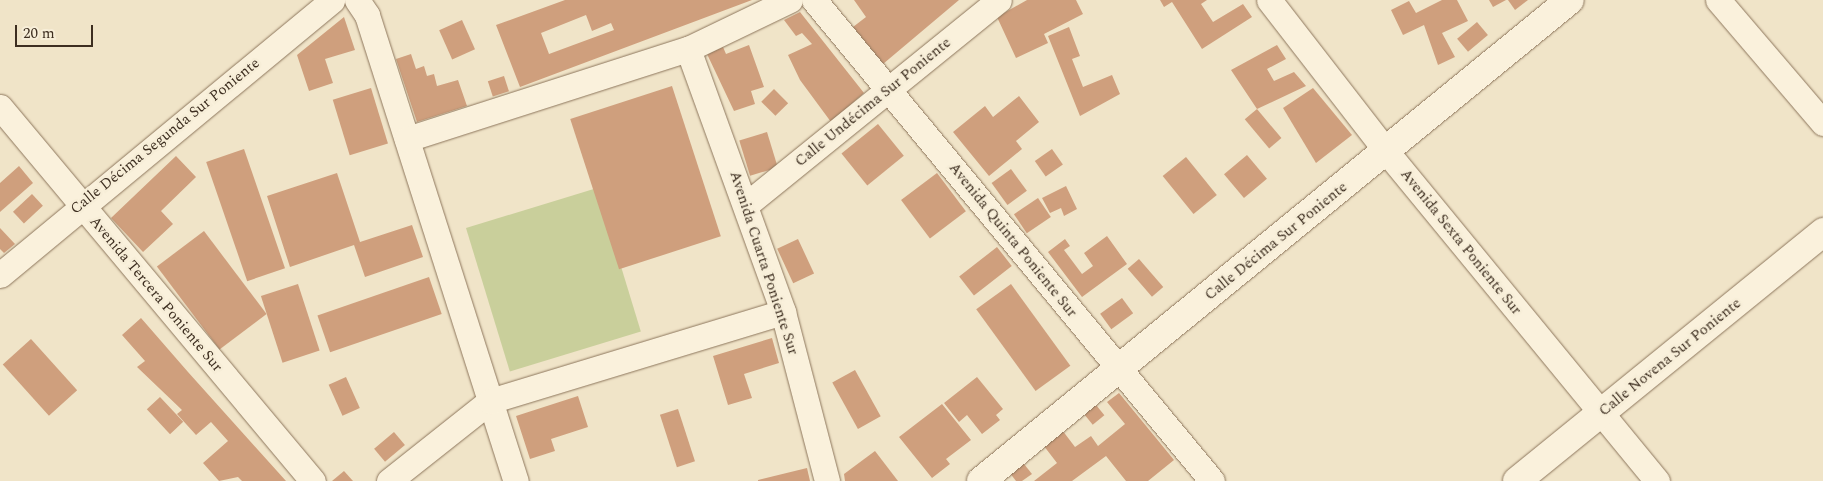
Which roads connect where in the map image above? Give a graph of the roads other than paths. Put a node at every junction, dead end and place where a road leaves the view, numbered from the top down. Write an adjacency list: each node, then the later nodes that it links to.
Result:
1 (332, 0): 16 (street, Calle Décima Segunda Sur Poniente)
2 (357, 0): 13 (street)
3 (790, 0): 9 (street)
4 (814, 0): 10 (street, Avenida Quinta Poniente Sur)
5 (999, 0): 10 (street, Calle Undécima Sur Poniente)
6 (1269, 0): 14 (street, Avenida Sexta Poniente Sur)
7 (1570, 0): 14 (street, Calle Décima Sur Poniente)
8 (1718, 0): 12 (street)
9 (688, 49): 13 (street); 15 (street, Avenida Cuarta Poniente Sur)
10 (889, 89): 15 (street, Calle Undécima Sur Poniente); 20 (street, Avenida Quinta Poniente Sur)
11 (0, 107): 16 (street, Avenida Tercera Poniente Sur)
12 (1823, 123)
13 (407, 139): 21 (street)
14 (1386, 151): 20 (street, Calle Décima Sur Poniente); 22 (street, Avenida Sexta Poniente Sur)
15 (747, 204): 19 (street, Avenida Cuarta Poniente Sur)
16 (80, 205): 18 (street, Calle Décima Segunda Sur Poniente); 23 (street, Avenida Tercera Poniente Sur)
17 (1823, 232): 22 (street, Calle Novena Sur Poniente)
18 (0, 275)
19 (783, 312): 21 (street); 26 (street, Avenida Cuarta Poniente Sur)
20 (1119, 368): 27 (street, Calle Décima Sur Poniente); 28 (street, Avenida Quinta Poniente Sur)
21 (490, 402): 24 (street); 25 (street)
22 (1600, 413): 29 (street, Calle Novena Sur Poniente); 30 (street, Avenida Sexta Poniente Sur)
23 (313, 481)
24 (389, 481)
25 (516, 481)
26 (827, 481)
27 (981, 481)
28 (1212, 481)
29 (1517, 481)
30 (1657, 481)

